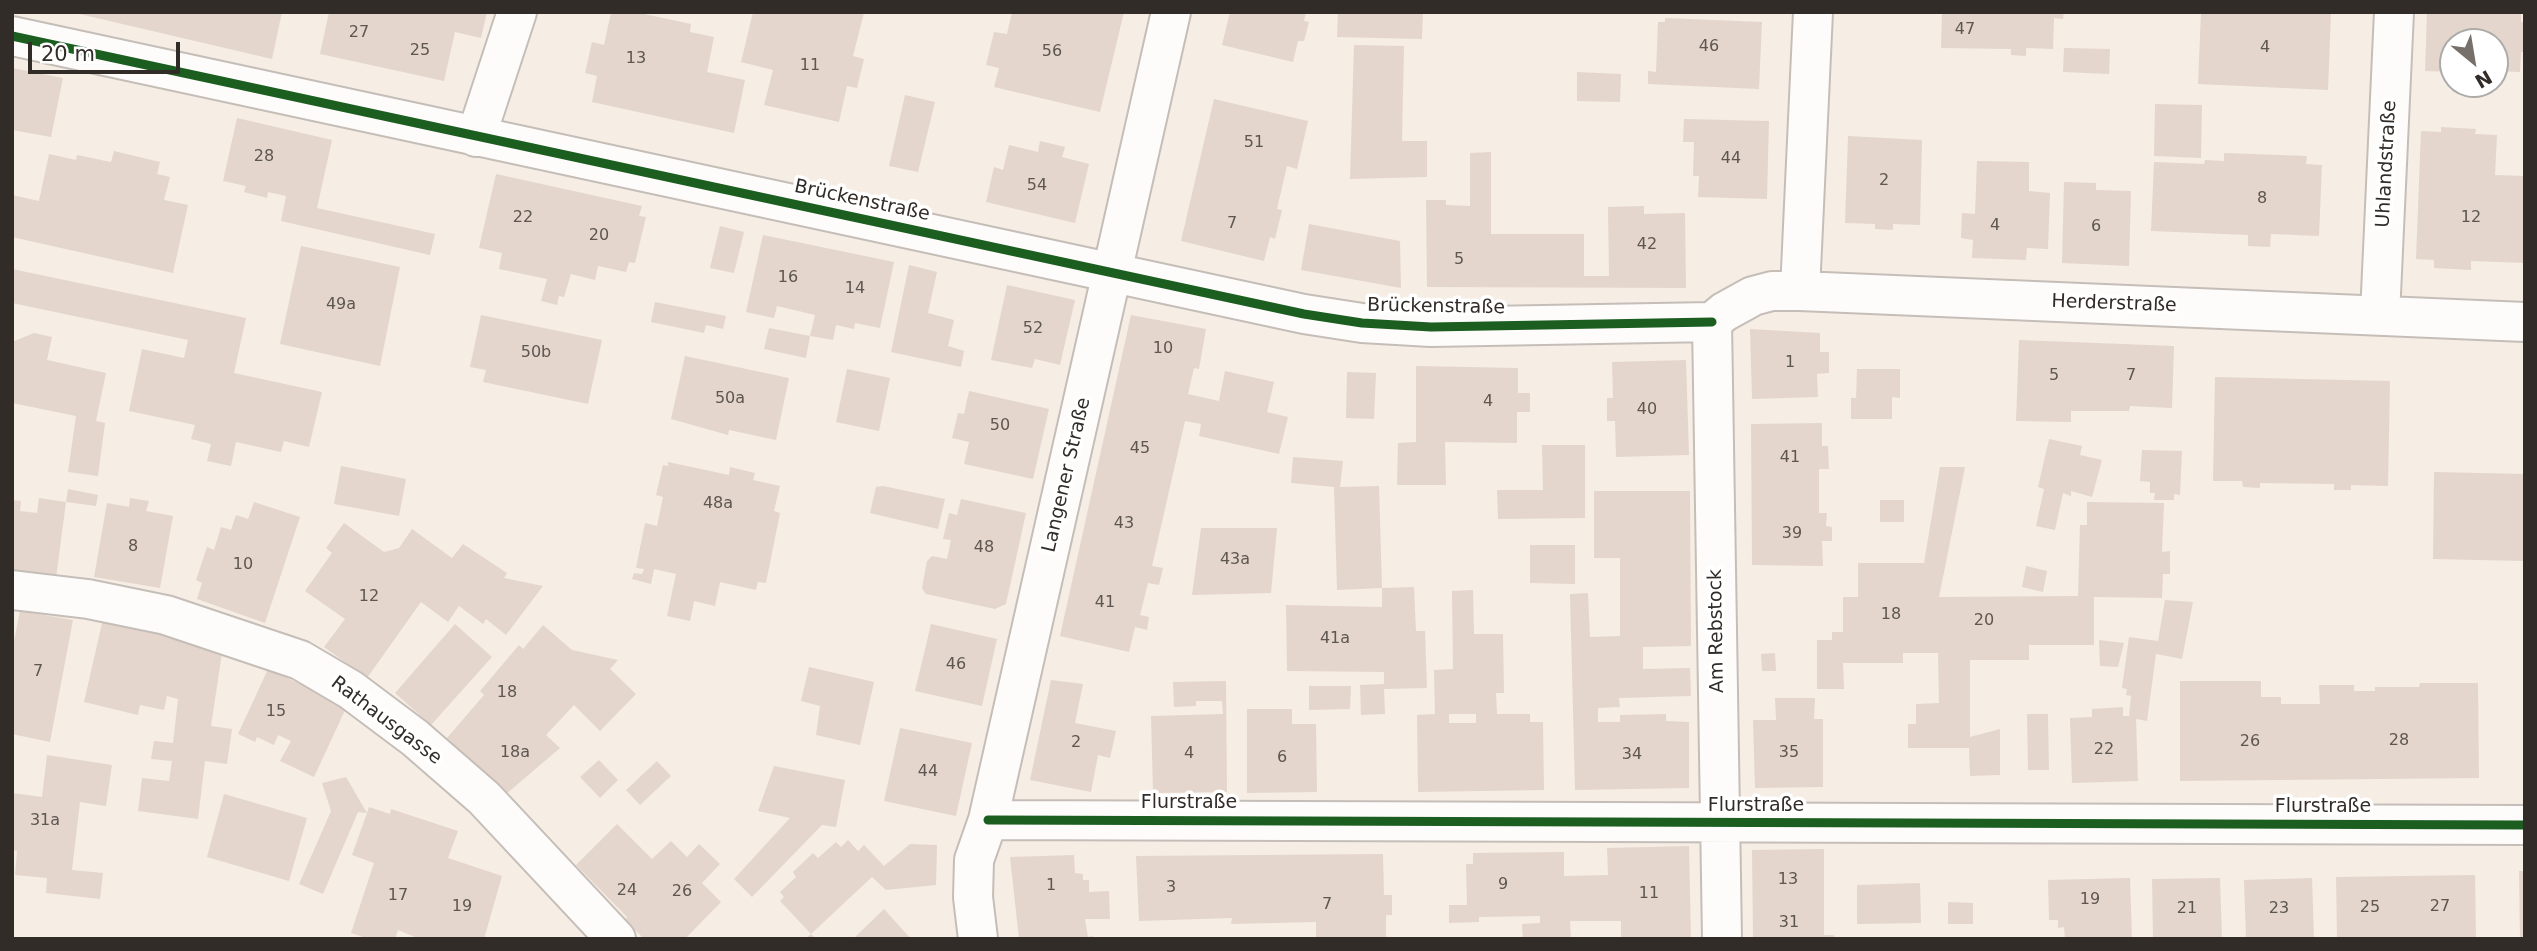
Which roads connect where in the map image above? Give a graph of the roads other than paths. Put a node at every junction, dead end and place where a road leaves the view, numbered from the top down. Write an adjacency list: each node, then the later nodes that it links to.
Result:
1 (517, 12): 6 (street)
2 (1171, 12): 7 (street, Langener Straße)
3 (1813, 12): 8 (street)
4 (2395, 12): 9 (street, Uhlandstraße)
5 (12, 36): 6 (street, Brückenstraße)
6 (476, 137): 7 (street, Brückenstraße)
7 (1114, 271): 10 (street, Brückenstraße); 13 (street, Langener Straße)
8 (1801, 291): 9 (street, Herderstraße); 10 (street, Herderstraße)
9 (2380, 315): 11 (street, Herderstraße)
10 (1712, 322): 14 (street, Am Rebstock)
11 (2525, 322)
12 (12, 590): 16 (street, Rathausgasse)
13 (988, 820): 14 (street, Flurstraße); 17 (street, Langener Straße)
14 (1720, 823): 15 (street, Flurstraße); 18 (street, Am Rebstock)
15 (2525, 825)
16 (616, 939)
17 (978, 939)
18 (1722, 939)

